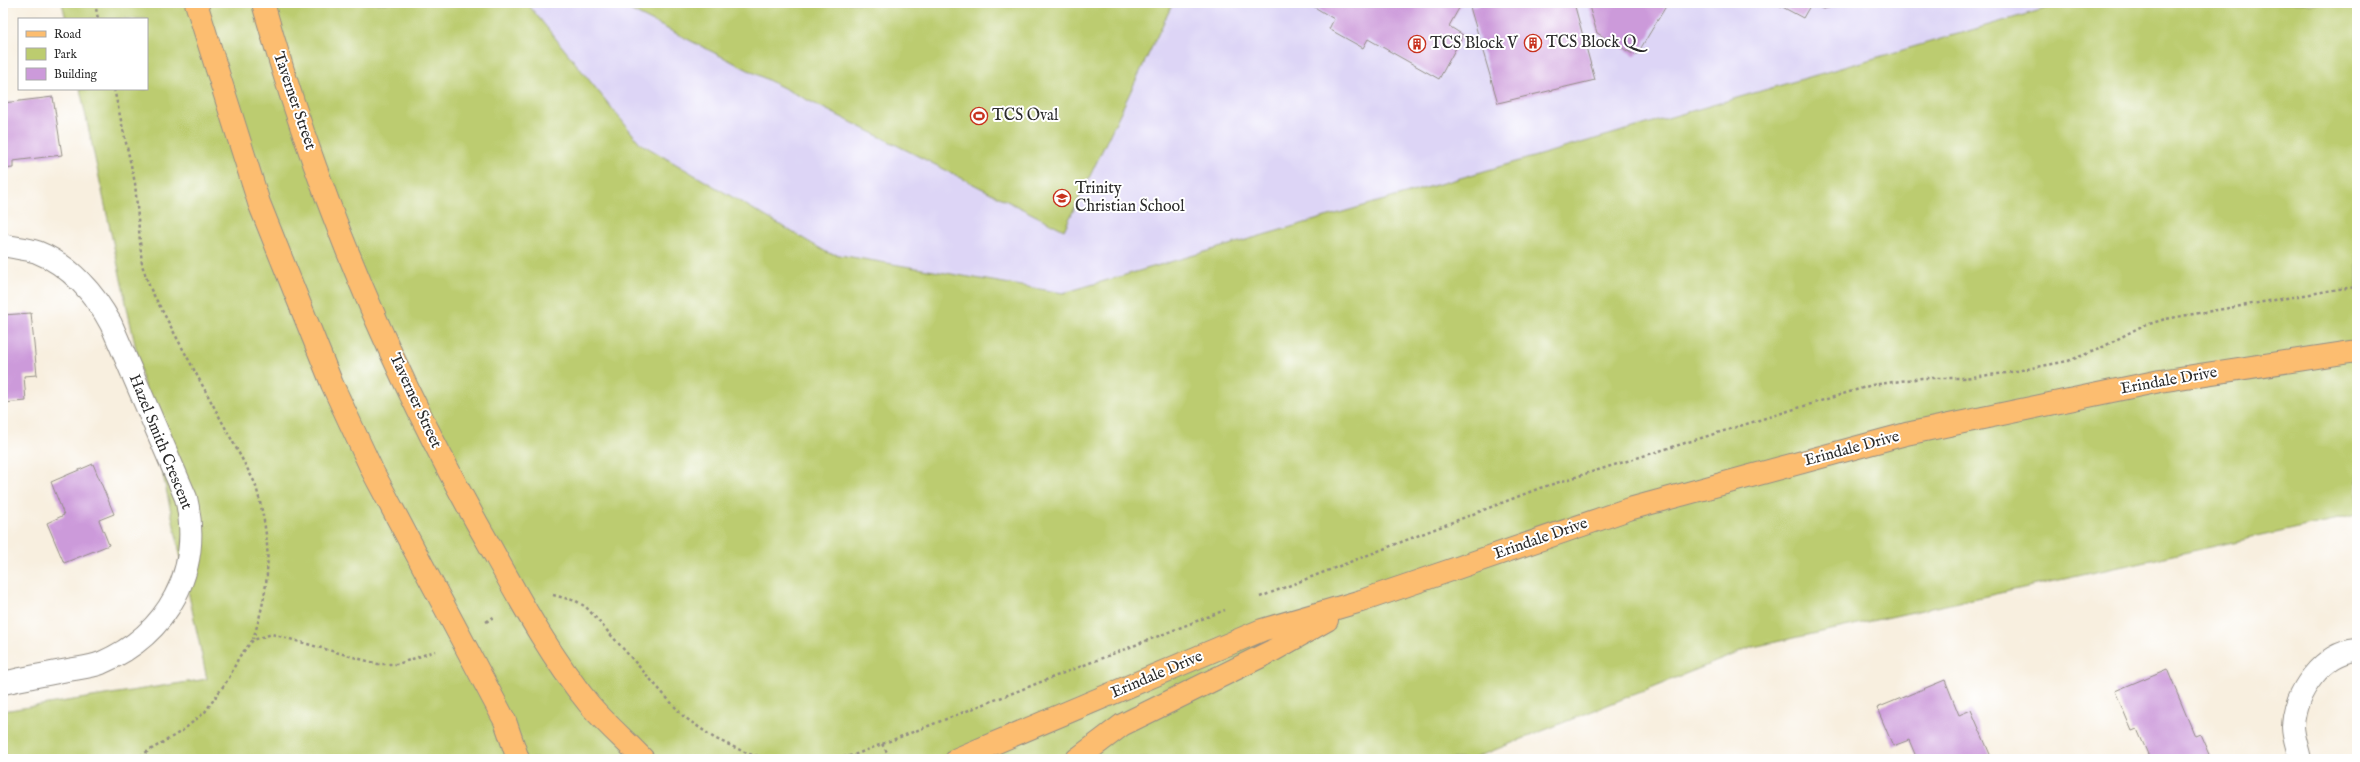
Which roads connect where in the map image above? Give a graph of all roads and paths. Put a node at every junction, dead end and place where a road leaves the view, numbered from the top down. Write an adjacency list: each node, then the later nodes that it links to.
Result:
1 (94, 3): 4 (path)
2 (196, 3): 13 (main road)
3 (263, 3): 14 (main road, Taverner Street)
4 (98, 18)
5 (114, 90): 9 (path)
6 (3, 245): 11 (street, Hazel Smith Crescent)
7 (2357, 351): 8 (main road, Erindale Drive)
8 (1361, 601): 16 (main road, Erindale Drive); 17 (main road, Erindale Drive)
9 (253, 640)
10 (2357, 650): 18 (street)
11 (3, 683)
12 (882, 744): 15 (path)
13 (518, 759)
14 (643, 759)
15 (891, 759)
16 (957, 759)
17 (1077, 759)
18 (2300, 759)

